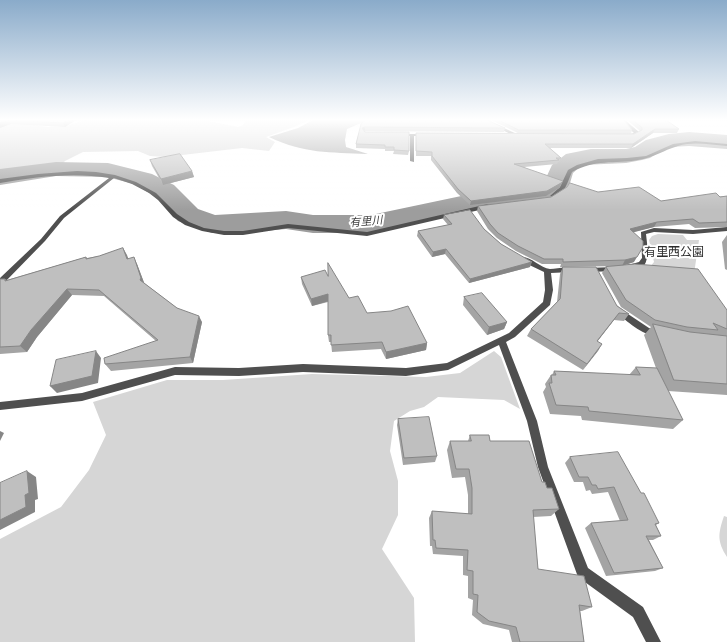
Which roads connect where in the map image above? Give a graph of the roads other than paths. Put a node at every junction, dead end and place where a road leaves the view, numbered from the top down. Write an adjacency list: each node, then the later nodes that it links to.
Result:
1 (412, 150): 3 (street)
2 (666, 150): 6 (street)
3 (412, 161)
4 (113, 177): 5 (street); 7 (street); 11 (street)
5 (0, 180)
6 (547, 199)
7 (495, 205)
8 (727, 228): 10 (street)
9 (515, 255): 10 (street)
10 (547, 271): 14 (street)
11 (0, 282)
12 (614, 304): 13 (street)
13 (666, 335)
14 (501, 340): 15 (street); 16 (street)
15 (0, 406)
16 (654, 642)

